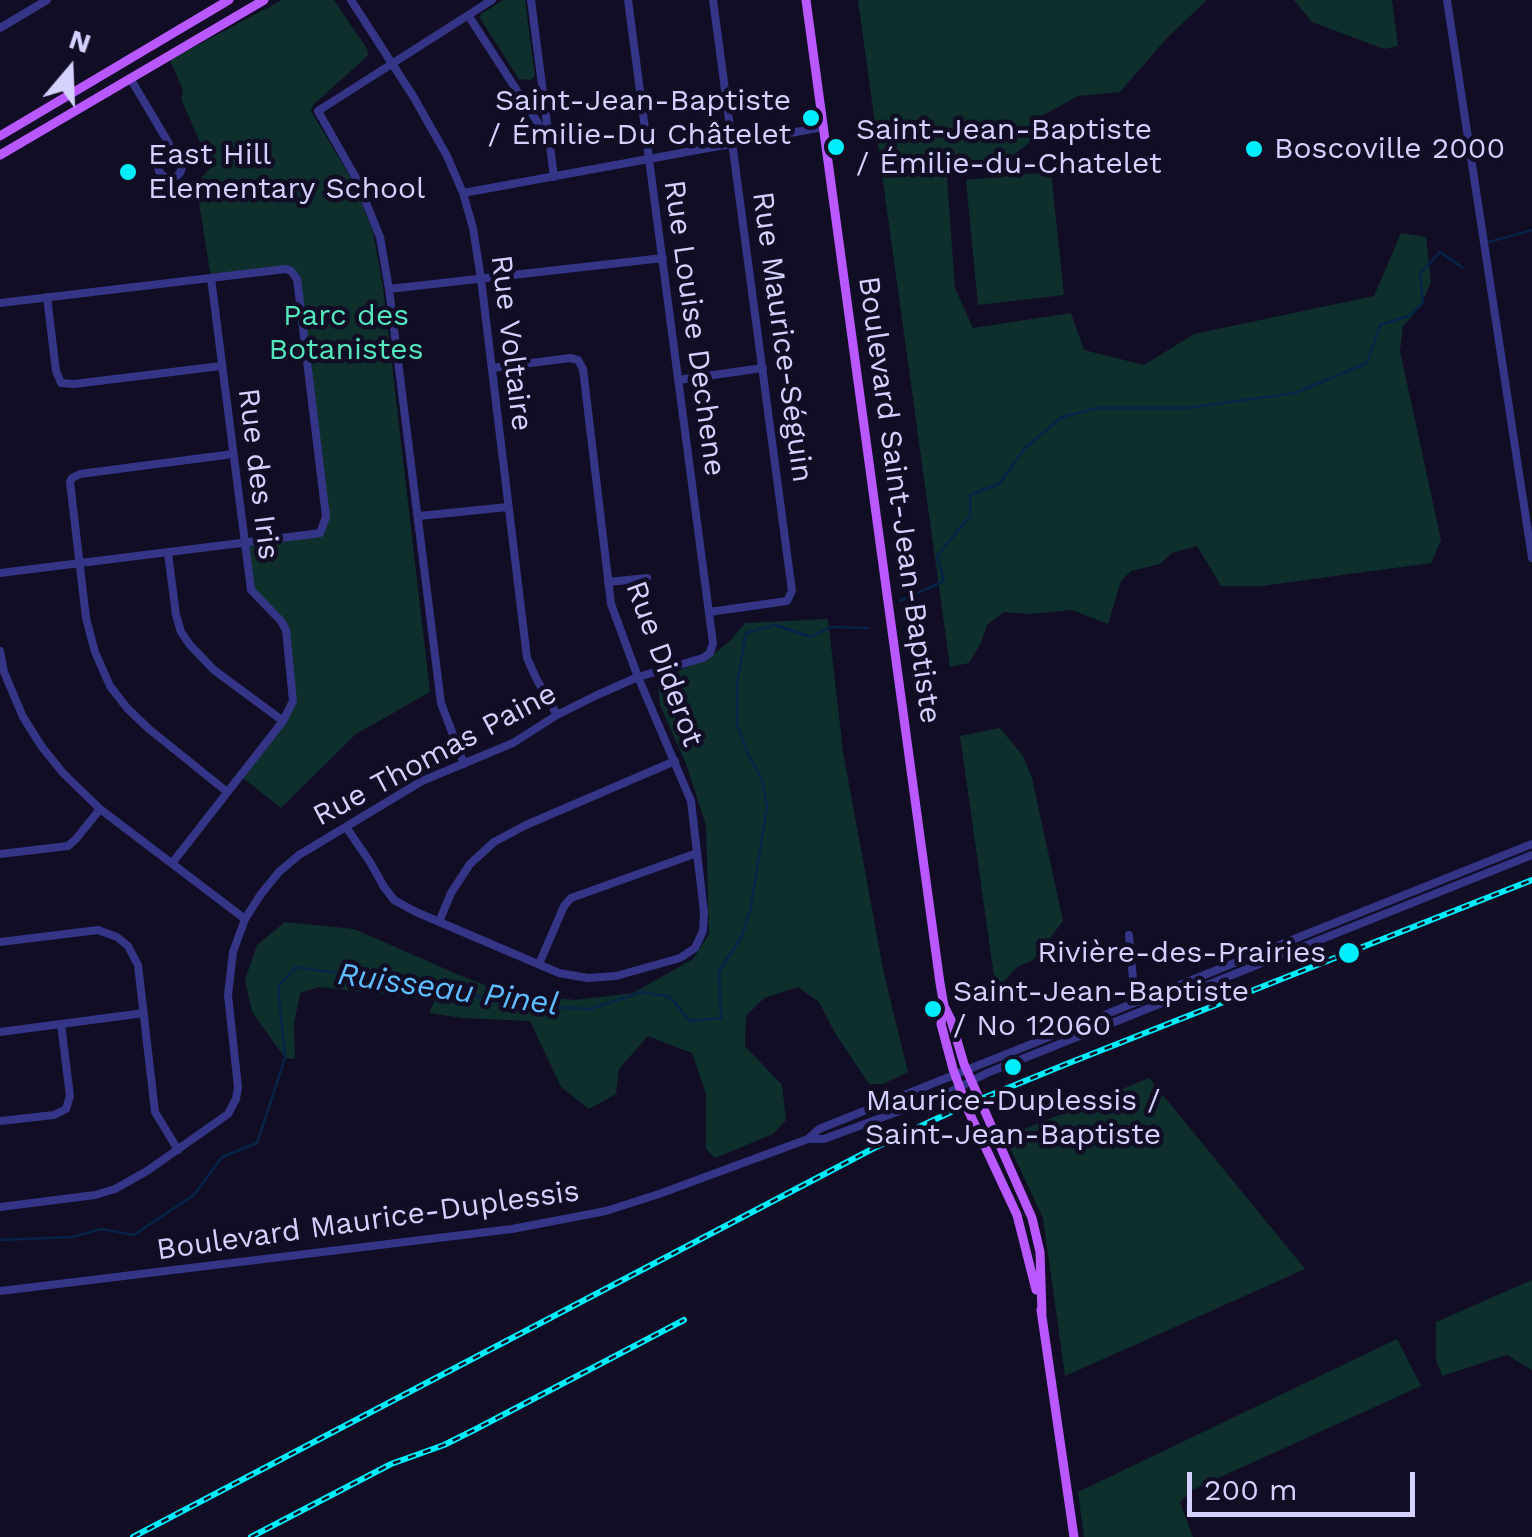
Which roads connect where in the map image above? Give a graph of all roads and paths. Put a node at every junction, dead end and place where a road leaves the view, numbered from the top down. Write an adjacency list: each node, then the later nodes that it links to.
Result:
1 (47, 0): 12 (street)
2 (229, 0): 16 (main road)
3 (264, 0): 14 (main road)
4 (351, 0): 13 (street, Rue Voltaire)
5 (492, 0): 11 (street)
6 (532, 0): 17 (street)
7 (628, 0): 21 (street, Rue Louise Dechene)
8 (713, 0): 18 (street, Rue Maurice-Séguin)
9 (806, 0): 15 (main road, Boulevard Saint-Jean-Baptiste)
10 (1447, 0): 39 (street)
11 (468, 15): 13 (street); 17 (street)
12 (0, 28)
13 (392, 62): 23 (street, Rue Voltaire); 27 (street)
14 (130, 78): 19 (main road); 20 (street)
15 (823, 127): 18 (street); 66 (main road, Boulevard Saint-Jean-Baptiste)
16 (0, 136)
17 (548, 139): 22 (street)
18 (733, 142): 21 (street); 32 (street, Rue Maurice-Séguin)
19 (0, 154)
20 (173, 154)
21 (649, 160): 22 (street); 24 (street, Rue Louise Dechene)
22 (554, 178): 23 (street)
23 (464, 193): 26 (street, Rue Voltaire)
24 (663, 258): 26 (street); 33 (street, Rue Louise Dechene)
25 (211, 278): 28 (street); 30 (street, Rue des Iris); 37 (street)
26 (481, 279): 27 (street); 31 (street, Rue Voltaire)
27 (389, 288): 36 (street)
28 (46, 298): 29 (street); 30 (street)
29 (0, 304)
30 (222, 366): 34 (street, Rue des Iris)
31 (492, 368): 35 (street, Rue Voltaire); 43 (street, Rue Diderot)
32 (763, 368): 33 (street); 44 (street, Rue Maurice-Séguin)
33 (678, 380): 44 (street, Rue Louise Dechene)
34 (233, 454): 37 (street, Rue des Iris); 40 (street)
35 (508, 506): 36 (street); 49 (street, Rue Voltaire)
36 (419, 516): 52 (street)
37 (244, 543): 38 (street); 50 (street, Rue des Iris)
38 (168, 553): 40 (street); 50 (street)
39 (1532, 558)
40 (78, 564): 41 (street); 53 (street)
41 (0, 574)
42 (647, 578): 43 (street)
43 (608, 582): 48 (street, Rue Diderot)
44 (709, 612): 46 (street, Rue Louise Dechene)
45 (0, 651): 47 (street)
46 (703, 658): 48 (street, Rue Thomas Paine)
47 (2, 672): 54 (street)
48 (638, 677): 49 (street, Rue Thomas Paine); 51 (street, Rue Diderot)
49 (557, 715): 52 (street, Rue Thomas Paine)
50 (283, 722): 53 (street, Rue des Iris)
51 (675, 762): 57 (street, Rue Diderot); 62 (street)
52 (464, 764): 55 (street, Rue Thomas Paine)
53 (226, 791): 60 (street, Rue des Iris)
54 (100, 809): 58 (street); 60 (street)
55 (346, 827): 61 (street, Rue Thomas Paine); 62 (street)
56 (1532, 844): 67 (street, Boulevard Maurice-Duplessis)
57 (697, 853): 65 (street); 65 (street, Rue Diderot)
58 (0, 854)
59 (1532, 855): 67 (street, Boulevard Maurice-Duplessis)
60 (173, 862): 61 (street)
61 (245, 919): 77 (street, Rue Thomas Paine)
62 (439, 922): 65 (street)
63 (1129, 935): 67 (street)
64 (0, 942): 68 (street)
65 (539, 964)
66 (944, 1006): 71 (main road, Boulevard Saint-Jean-Baptiste); 72 (main road, Boulevard Saint-Jean-Baptiste)
67 (1140, 1006): 71 (street, Boulevard Maurice-Duplessis); 73 (street, Boulevard Maurice-Duplessis)
68 (144, 1014): 69 (street); 77 (street)
69 (62, 1024): 70 (street); 75 (street)
70 (0, 1032)
71 (966, 1071): 72 (street, Boulevard Maurice-Duplessis); 73 (main road, Boulevard Saint-Jean-Baptiste)
72 (956, 1076): 74 (main road, Boulevard Saint-Jean-Baptiste); 76 (street, Boulevard Maurice-Duplessis)
73 (972, 1082): 74 (street, Boulevard Maurice-Duplessis); 80 (main road, Boulevard Saint-Jean-Baptiste)
74 (960, 1088): 76 (street, Boulevard Maurice-Duplessis); 80 (main road, Boulevard Saint-Jean-Baptiste)
75 (0, 1121)
76 (808, 1139): 79 (street, Boulevard Maurice-Duplessis)
77 (178, 1150): 78 (street, Rue Thomas Paine)
78 (0, 1207)
79 (0, 1293)
80 (1042, 1313): 81 (main road, Boulevard Saint-Jean-Baptiste)
81 (1074, 1537)

